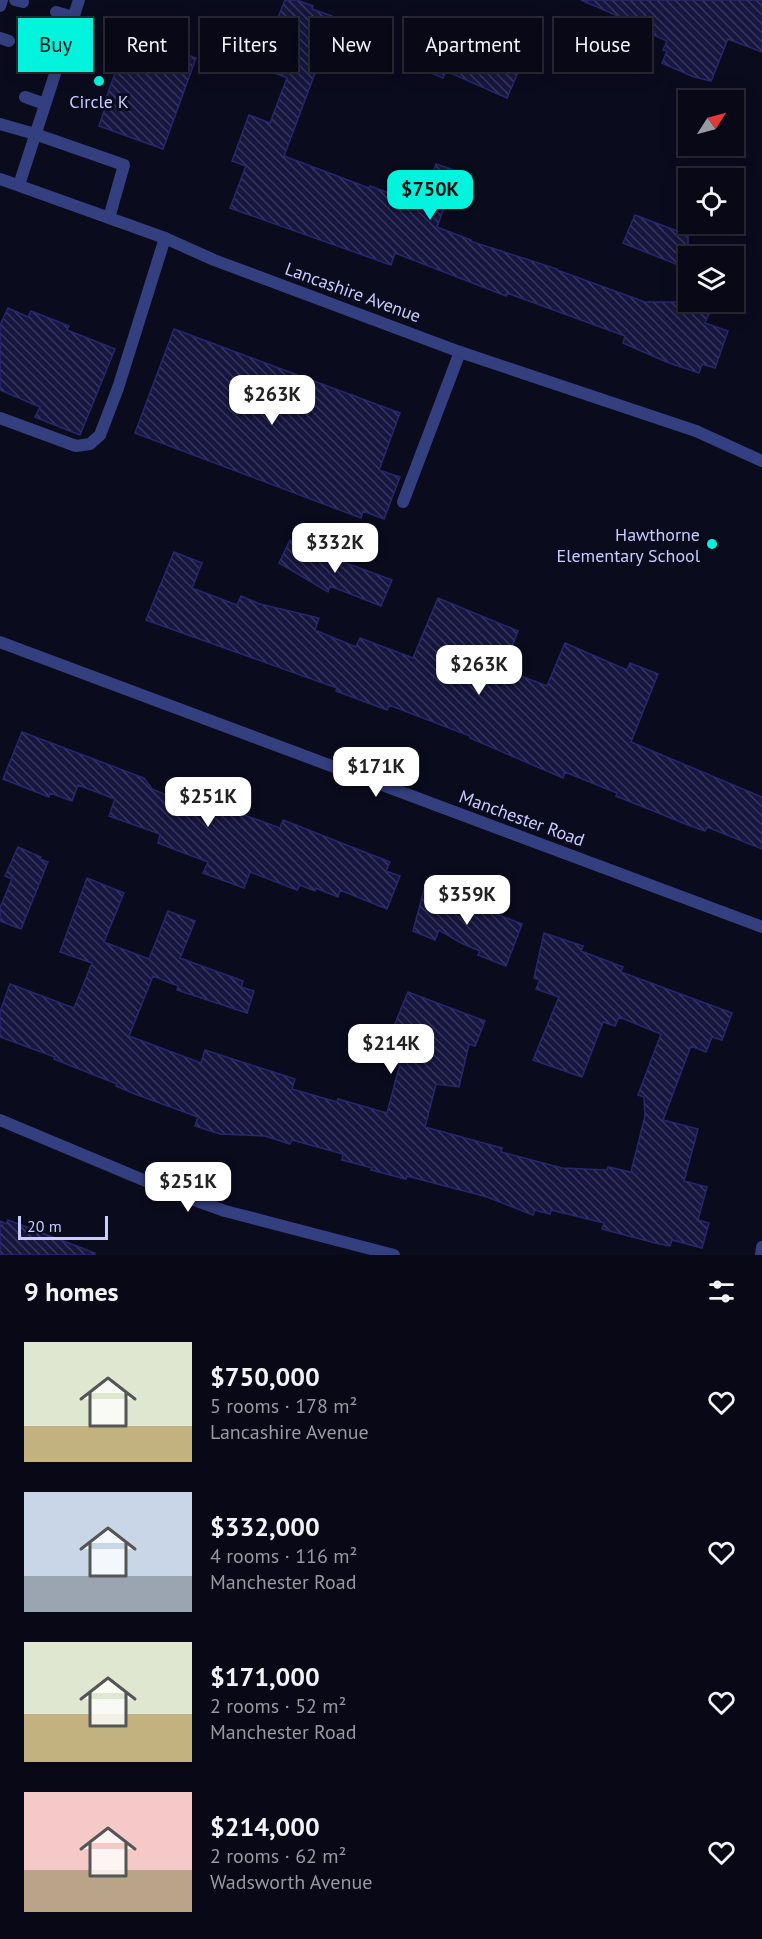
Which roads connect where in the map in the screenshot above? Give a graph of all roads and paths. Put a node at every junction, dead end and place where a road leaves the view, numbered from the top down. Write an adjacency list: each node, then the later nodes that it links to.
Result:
1 (2, 0): 3 (street)
2 (79, 0): 5 (street)
3 (0, 6)
4 (56, 12): 5 (street)
5 (73, 17)
6 (56, 72): 8 (street)
7 (25, 97): 8 (street)
8 (45, 104): 10 (street)
9 (0, 124): 10 (street)
10 (35, 134): 12 (street); 13 (street)
11 (0, 179): 12 (street, Lancashire Avenue)
12 (19, 185): 13 (street, Lancashire Avenue)
13 (109, 218): 14 (street, Lancashire Avenue)
14 (165, 238): 15 (street, Lancashire Avenue); 16 (street)
15 (460, 352): 17 (street, Lancashire Avenue); 18 (street)
16 (0, 418)
17 (762, 461)
18 (404, 502)
19 (0, 642): 20 (street, Manchester Road)
20 (762, 927)
21 (0, 1120): 23 (street)
22 (762, 1247): 24 (street)
23 (393, 1255)
24 (761, 1255)

